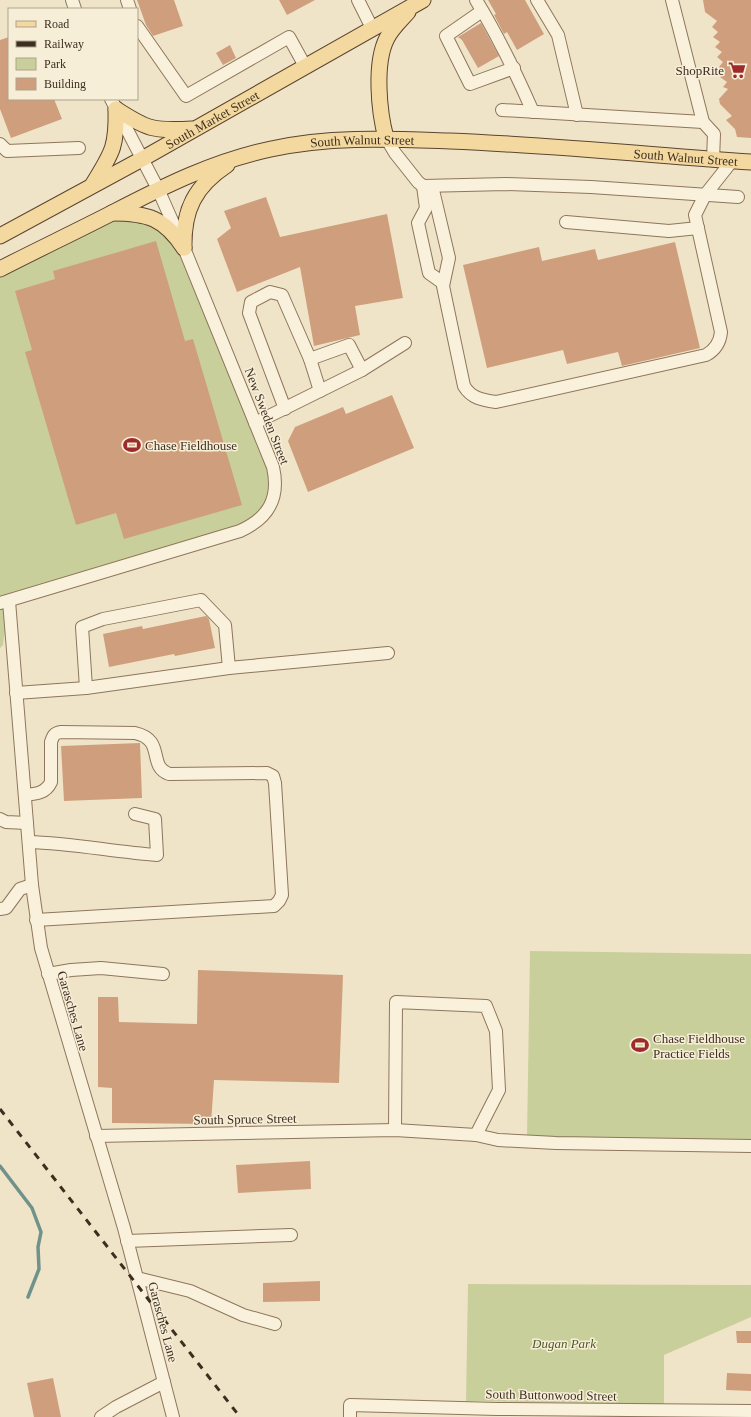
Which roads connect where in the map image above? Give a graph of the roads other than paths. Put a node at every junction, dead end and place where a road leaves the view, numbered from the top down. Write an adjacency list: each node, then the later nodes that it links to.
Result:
1 (358, 0): 8 (street)
2 (476, 0): 6 (street)
3 (537, 0): 14 (street)
4 (672, 0): 15 (street)
5 (419, 2): 8 (main road, South Market Street); 17 (main road)
6 (482, 10): 10 (street); 10 (street)
7 (138, 27): 9 (street)
8 (372, 28): 9 (main road, South Market Street)
9 (305, 66): 16 (main road, South Market Street)
10 (514, 68): 13 (street)
11 (114, 104): 16 (main road); 21 (street, New Sweden Street); 25 (main road)
12 (502, 110): 13 (street)
13 (533, 112): 14 (street)
14 (577, 115): 15 (street)
15 (704, 122): 22 (street)
16 (195, 128): 21 (main road, South Market Street)
17 (386, 138): 20 (main road, South Walnut Street); 22 (main road, South Walnut Street); 26 (street)
18 (0, 144): 19 (street)
19 (79, 148)
20 (238, 158): 27 (main road, South Walnut Street); 34 (main road)
21 (142, 159): 25 (main road, South Market Street); 27 (street, New Sweden Street)
22 (712, 160): 23 (main road, South Walnut Street)
23 (732, 161): 24 (main road, South Walnut Street); 28 (street)
24 (751, 162)
25 (92, 185): 33 (main road, South Market Street)
26 (428, 186): 28 (street); 36 (street); 36 (street)
27 (158, 189): 30 (main road, South Walnut Street); 34 (street, New Sweden Street)
28 (705, 195): 29 (street); 32 (street)
29 (738, 197)
30 (111, 213): 34 (main road); 35 (main road, South Walnut Street)
31 (566, 222): 32 (street)
32 (698, 228): 36 (street)
33 (0, 236)
34 (184, 248): 42 (street, New Sweden Street)
35 (0, 269)
36 (443, 283)
37 (405, 342): 39 (street)
38 (310, 359): 39 (street); 40 (street); 41 (street)
39 (362, 370): 40 (street)
40 (320, 391): 41 (street)
41 (285, 408): 42 (street)
42 (255, 423): 43 (street, New Sweden Street)
43 (5, 602): 47 (street, Garasches Lane)
44 (388, 653): 45 (street)
45 (229, 668): 46 (street); 46 (street)
46 (86, 688): 47 (street)
47 (16, 693): 48 (street, Garasches Lane)
48 (25, 795): 51 (street, Garasches Lane); 55 (street)
49 (135, 814): 52 (street)
50 (0, 819): 51 (street)
51 (27, 823): 52 (street, Garasches Lane)
52 (29, 842): 53 (street, Garasches Lane)
53 (32, 885): 54 (street); 55 (street, Garasches Lane)
54 (0, 909)
55 (36, 920): 56 (street, Garasches Lane)
56 (48, 974): 57 (street); 60 (street, Garasches Lane)
57 (163, 974)
58 (395, 1130): 59 (street, South Spruce Street); 59 (street); 60 (street, South Spruce Street)
59 (476, 1135): 61 (street, South Spruce Street)
60 (96, 1136): 63 (street, Garasches Lane)
61 (751, 1146)
62 (291, 1235): 63 (street)
63 (127, 1241): 64 (street, Garasches Lane)
64 (137, 1278): 65 (street); 66 (street, Garasches Lane)
65 (275, 1324)
66 (164, 1382): 71 (street); 72 (street, Garasches Lane)
67 (350, 1411): 69 (street, South Buttonwood Street)
68 (751, 1411): 70 (street, South Buttonwood Street)
69 (497, 1413): 70 (street, South Buttonwood Street)
70 (694, 1414)
71 (101, 1417)
72 (173, 1417)

